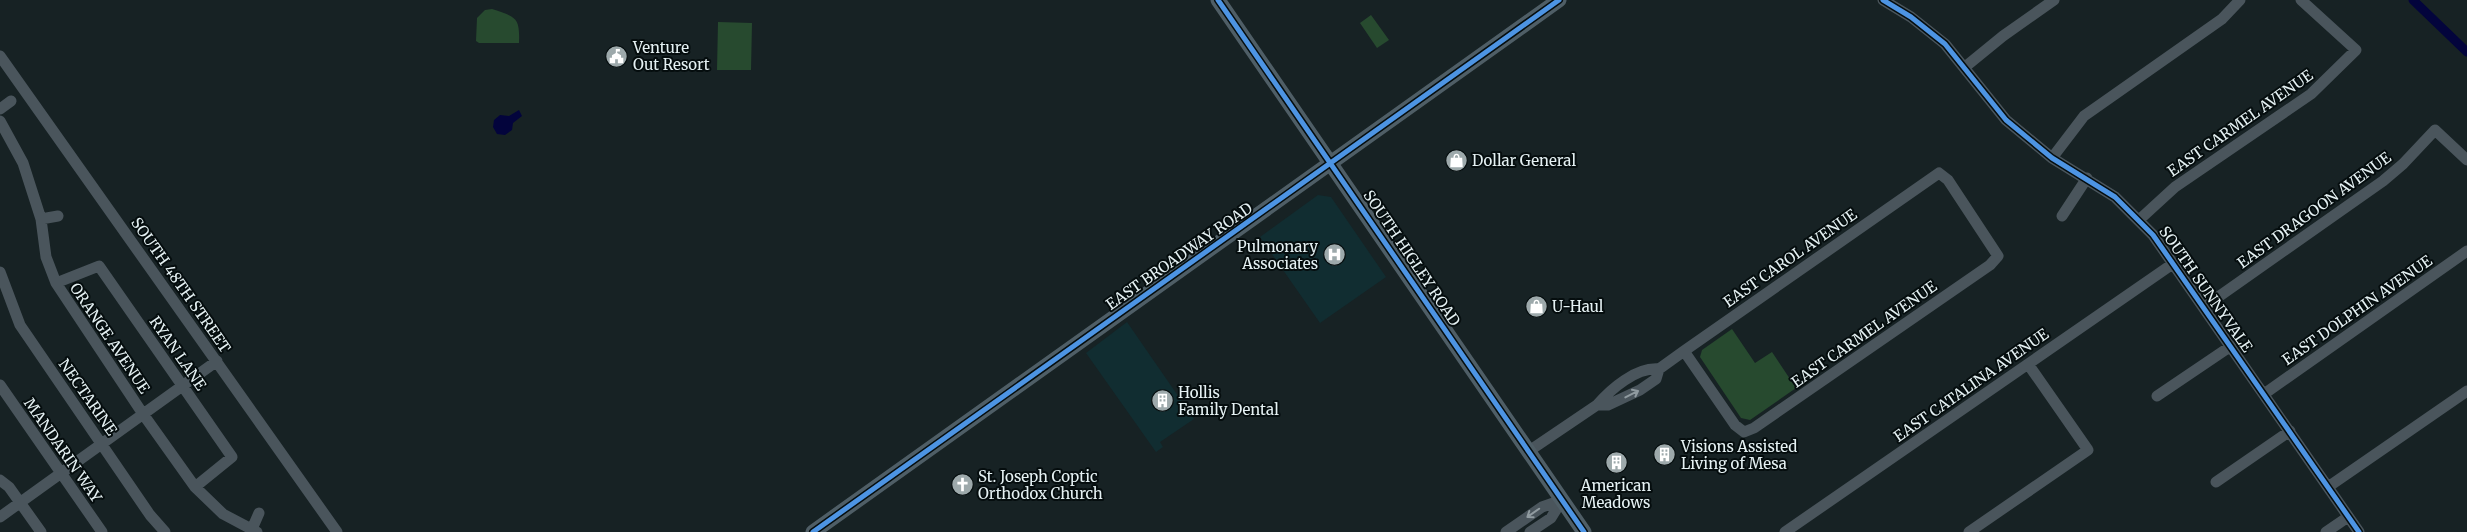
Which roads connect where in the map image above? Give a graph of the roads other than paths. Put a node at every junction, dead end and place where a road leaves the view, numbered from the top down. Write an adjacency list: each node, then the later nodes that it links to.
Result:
1 (1218, 0): 15 (main road, SOUTH HIGLEY ROAD)
2 (1559, 0): 15 (main road, EAST BROADWAY ROAD)
3 (1883, 0): 7 (street, SOUTH SUNNYVALE)
4 (2054, 0): 9 (street)
5 (2240, 0): 13 (street)
6 (2301, 0): 20 (street, EAST CARMEL AVENUE)
7 (1899, 4): 9 (street, SOUTH SUNNYVALE)
8 (0, 56): 29 (street, SOUTH 48TH STREET)
9 (1965, 67): 13 (street, SOUTH SUNNYVALE)
10 (11, 101): 11 (street)
11 (0, 109)
12 (0, 121): 19 (street, ORANGE AVENUE)
13 (2052, 158): 16 (street, SOUTH SUNNYVALE)
14 (2467, 160): 26 (street, EAST DRAGOON AVENUE)
15 (1331, 163): 39 (main road, SOUTH HIGLEY ROAD); 55 (main road, EAST BROADWAY ROAD)
16 (2088, 178): 18 (street); 20 (street, SOUTH SUNNYVALE)
17 (58, 216): 19 (street)
18 (2062, 216)
19 (40, 219): 25 (street, ORANGE AVENUE)
20 (2139, 220): 23 (street, SOUTH SUNNYVALE)
21 (2467, 251): 34 (street, EAST DOLPHIN AVENUE)
22 (1998, 256): 28 (street, EAST CARMEL AVENUE); 28 (street, EAST CAROL AVENUE)
23 (2174, 263): 26 (street, SOUTH SUNNYVALE); 30 (street, EAST CATALINA AVENUE)
24 (0, 272): 38 (street, NECTARINE)
25 (56, 283): 32 (street, RYAN LANE); 36 (street, ORANGE AVENUE)
26 (2204, 306): 27 (street, SOUTH SUNNYVALE)
27 (2231, 346): 34 (street, SOUTH SUNNYVALE); 35 (street)
28 (1684, 351): 39 (street, EAST CAROL AVENUE)
29 (217, 361): 32 (street); 54 (street, SOUTH 48TH STREET)
30 (2028, 364): 59 (street, EAST CATALINA AVENUE); 60 (street)
31 (0, 385): 40 (street, MANDARIN WAY)
32 (182, 386): 36 (street); 43 (street, RYAN LANE)
33 (2467, 391): 44 (street)
34 (2264, 394): 37 (street, SOUTH SUNNYVALE)
35 (2157, 396)
36 (143, 414): 38 (street); 43 (street, ORANGE AVENUE)
37 (2290, 431): 42 (street); 44 (street, SOUTH SUNNYVALE)
38 (102, 444): 40 (street); 53 (street, NECTARINE)
39 (1529, 451): 45 (main road, SOUTH HIGLEY ROAD)
40 (60, 473): 46 (street); 52 (street, MANDARIN WAY)
41 (0, 480): 46 (street)
42 (2216, 482)
43 (195, 487): 50 (street, ORANGE AVENUE)
44 (2328, 487): 48 (street, SOUTH SUNNYVALE)
45 (1562, 500): 56 (street, one-way to 56); 57 (street); 58 (main road, SOUTH HIGLEY ROAD)
46 (20, 502): 49 (street); 51 (street)
47 (259, 513): 50 (street)
48 (2348, 517): 61 (street); 62 (street, SOUTH SUNNYVALE)
49 (0, 518)
50 (254, 530)
51 (42, 532)
52 (102, 532)
53 (165, 532)
54 (337, 532)
55 (813, 532)
56 (1506, 532)
57 (1530, 532)
58 (1584, 532)
59 (1785, 532)
60 (1969, 532)
61 (2326, 532)
62 (2359, 532)

